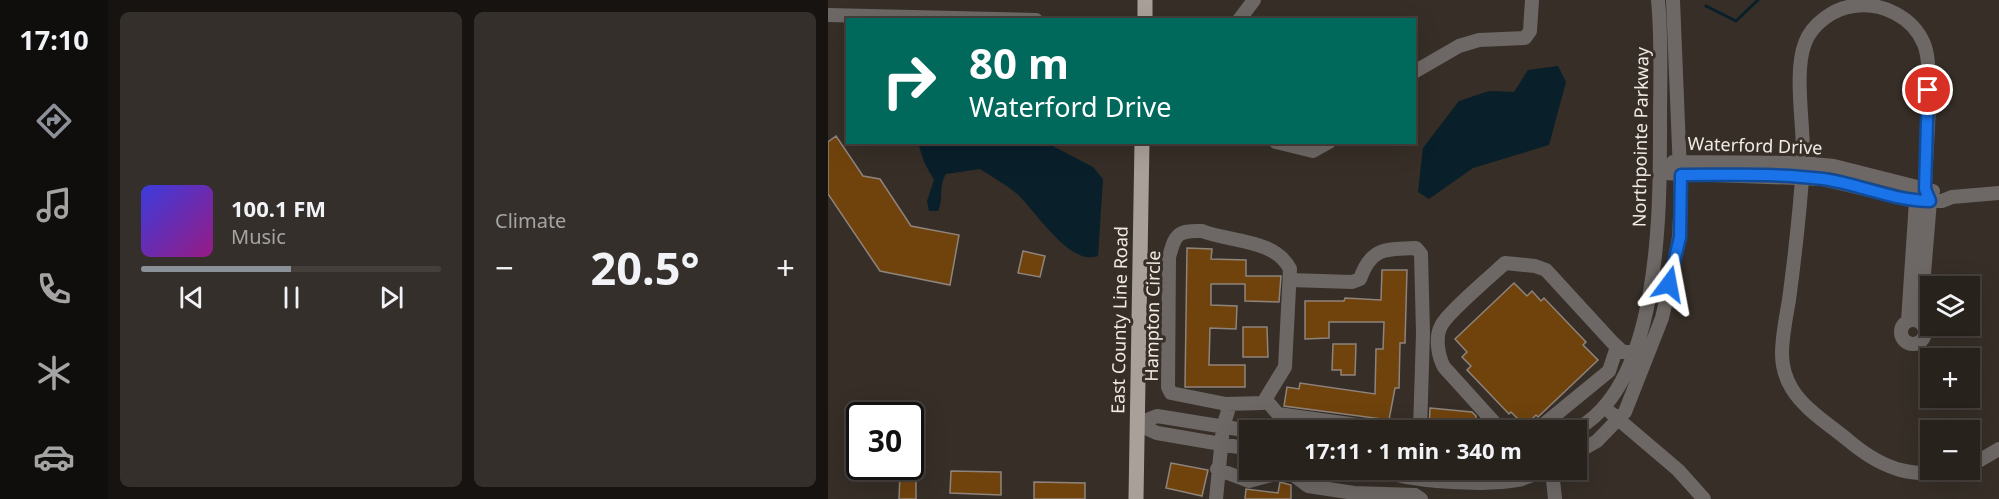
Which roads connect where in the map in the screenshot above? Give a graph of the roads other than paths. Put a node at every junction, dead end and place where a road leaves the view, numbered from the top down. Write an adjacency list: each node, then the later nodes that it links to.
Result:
1 (1145, 0): 9 (main road)
2 (1254, 0): 10 (street)
3 (1532, 0): 11 (street)
4 (1658, 0): 16 (street, Northpointe Parkway)
5 (1673, 0): 17 (street, Northpointe Parkway)
6 (1882, 4): 15 (street); 22 (street)
7 (828, 15): 8 (street)
8 (953, 18)
9 (1145, 18)
10 (1240, 18)
11 (1416, 71)
12 (1142, 144): 36 (main road, East County Line Road)
13 (1284, 144): 14 (street)
14 (1325, 144)
15 (1803, 163): 18 (street, Waterford Drive); 19 (street); 20 (street, Waterford Drive)
16 (1661, 167): 17 (street, Waterford Drive); 26 (street, Northpointe Parkway)
17 (1681, 168): 18 (street, Waterford Drive); 30 (street, Northpointe Parkway)
18 (1722, 169): 19 (street, Waterford Drive)
19 (1802, 177): 20 (street, Waterford Drive); 45 (street)
20 (1847, 177): 22 (street, Waterford Drive)
21 (1999, 193): 22 (street, Waterford Drive)
22 (1924, 197): 24 (street)
23 (1290, 280): 27 (street, Hampton Circle); 28 (street, Hampton Circle); 32 (street)
24 (1914, 322)
25 (1617, 347): 26 (street); 33 (street); 34 (street)
26 (1633, 352): 29 (street, Northpointe Parkway)
27 (1266, 400): 28 (street, Hampton Circle); 31 (street)
28 (1226, 404): 37 (street)
29 (1604, 408): 30 (street); 35 (street, Northpointe Parkway)
30 (1618, 419): 41 (street, Northpointe Parkway); 55 (street)
31 (1322, 420)
32 (1420, 420)
33 (1492, 420)
34 (1549, 420)
35 (1587, 421)
36 (1137, 424): 37 (street); 39 (street); 52 (main road, East County Line Road)
37 (1223, 427): 38 (street); 39 (street)
38 (1239, 429)
39 (1222, 444): 40 (street); 44 (street)
40 (1239, 447)
41 (1587, 447)
42 (1999, 449): 43 (street)
43 (1980, 460)
44 (1217, 469): 50 (street); 53 (street)
45 (1920, 473)
46 (1416, 480): 51 (street)
47 (1467, 480): 48 (street)
48 (1501, 480)
49 (1553, 480): 54 (street)
50 (1353, 496): 51 (street)
51 (1417, 498)
52 (1136, 499)
53 (1216, 499)
54 (1555, 499)
55 (1704, 499)

